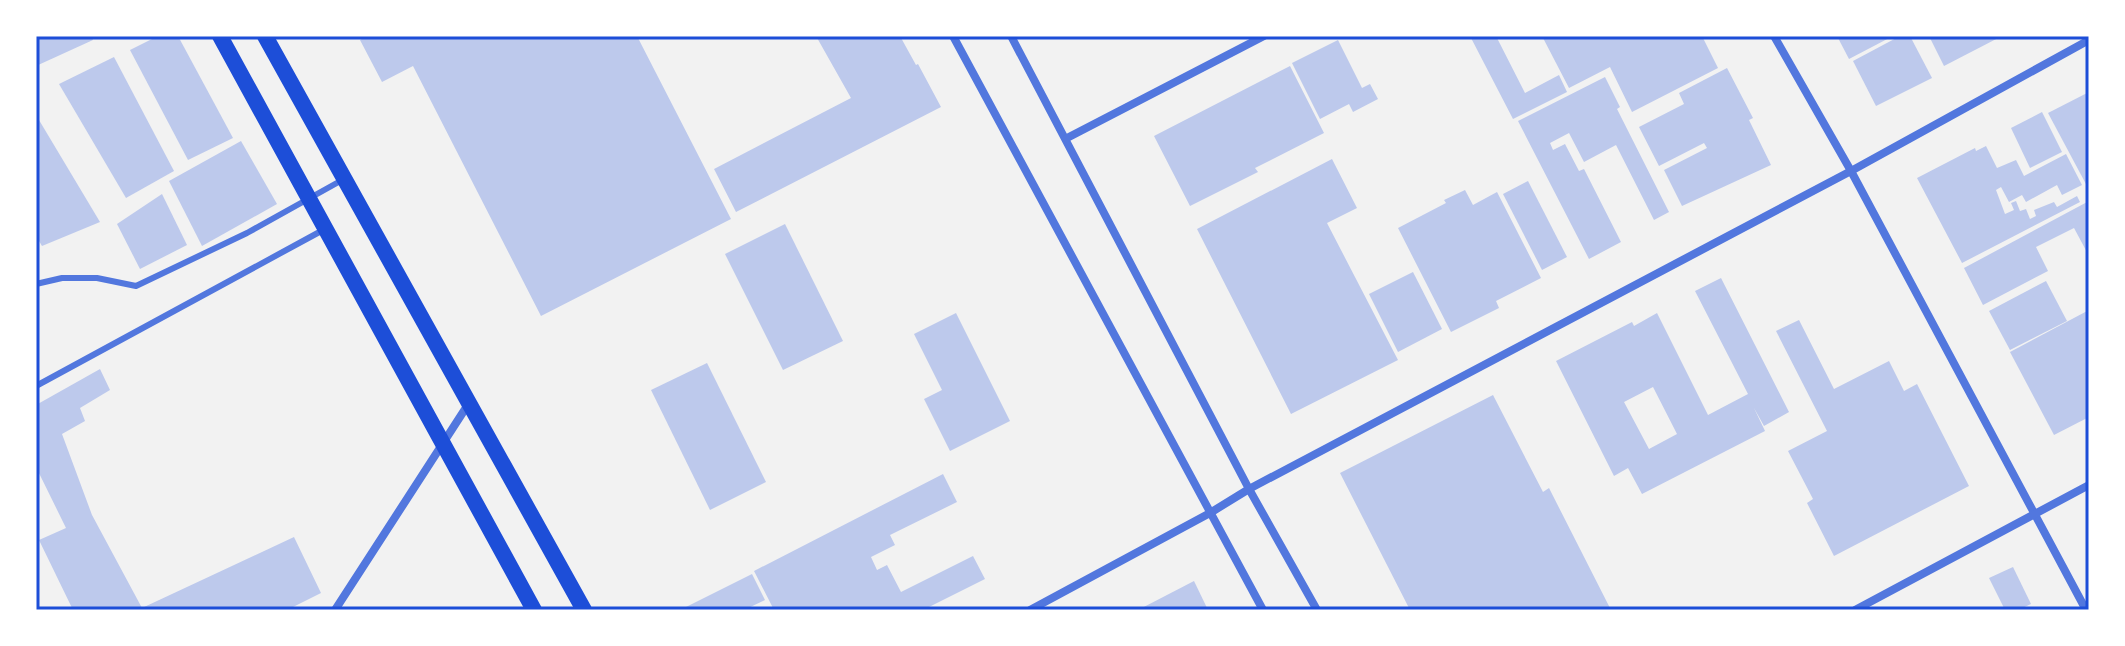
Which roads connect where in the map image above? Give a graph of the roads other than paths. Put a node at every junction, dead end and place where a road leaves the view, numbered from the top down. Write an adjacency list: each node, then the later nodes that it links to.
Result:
1 (220, 36): 11 (main road)
2 (265, 36): 10 (main road)
3 (953, 36): 19 (street)
4 (1011, 36): 8 (street)
5 (1264, 36): 8 (street)
6 (1774, 36): 9 (street)
7 (2089, 40): 9 (street)
8 (1067, 138): 18 (street)
9 (1851, 171): 18 (street); 20 (street)
10 (344, 179): 11 (lane); 15 (main road)
11 (308, 199): 12 (main road); 13 (lane)
12 (325, 229): 14 (lane); 16 (main road)
13 (36, 284)
14 (36, 386)
15 (469, 403): 16 (street); 23 (main road)
16 (444, 445): 21 (street); 22 (main road)
17 (2089, 485): 20 (street)
18 (1249, 489): 19 (street); 26 (street)
19 (1210, 513): 24 (street); 25 (street)
20 (2035, 515): 27 (street); 28 (street)
21 (335, 610)
22 (534, 610)
23 (584, 610)
24 (1030, 610)
25 (1263, 610)
26 (1317, 610)
27 (1855, 610)
28 (2086, 610)

